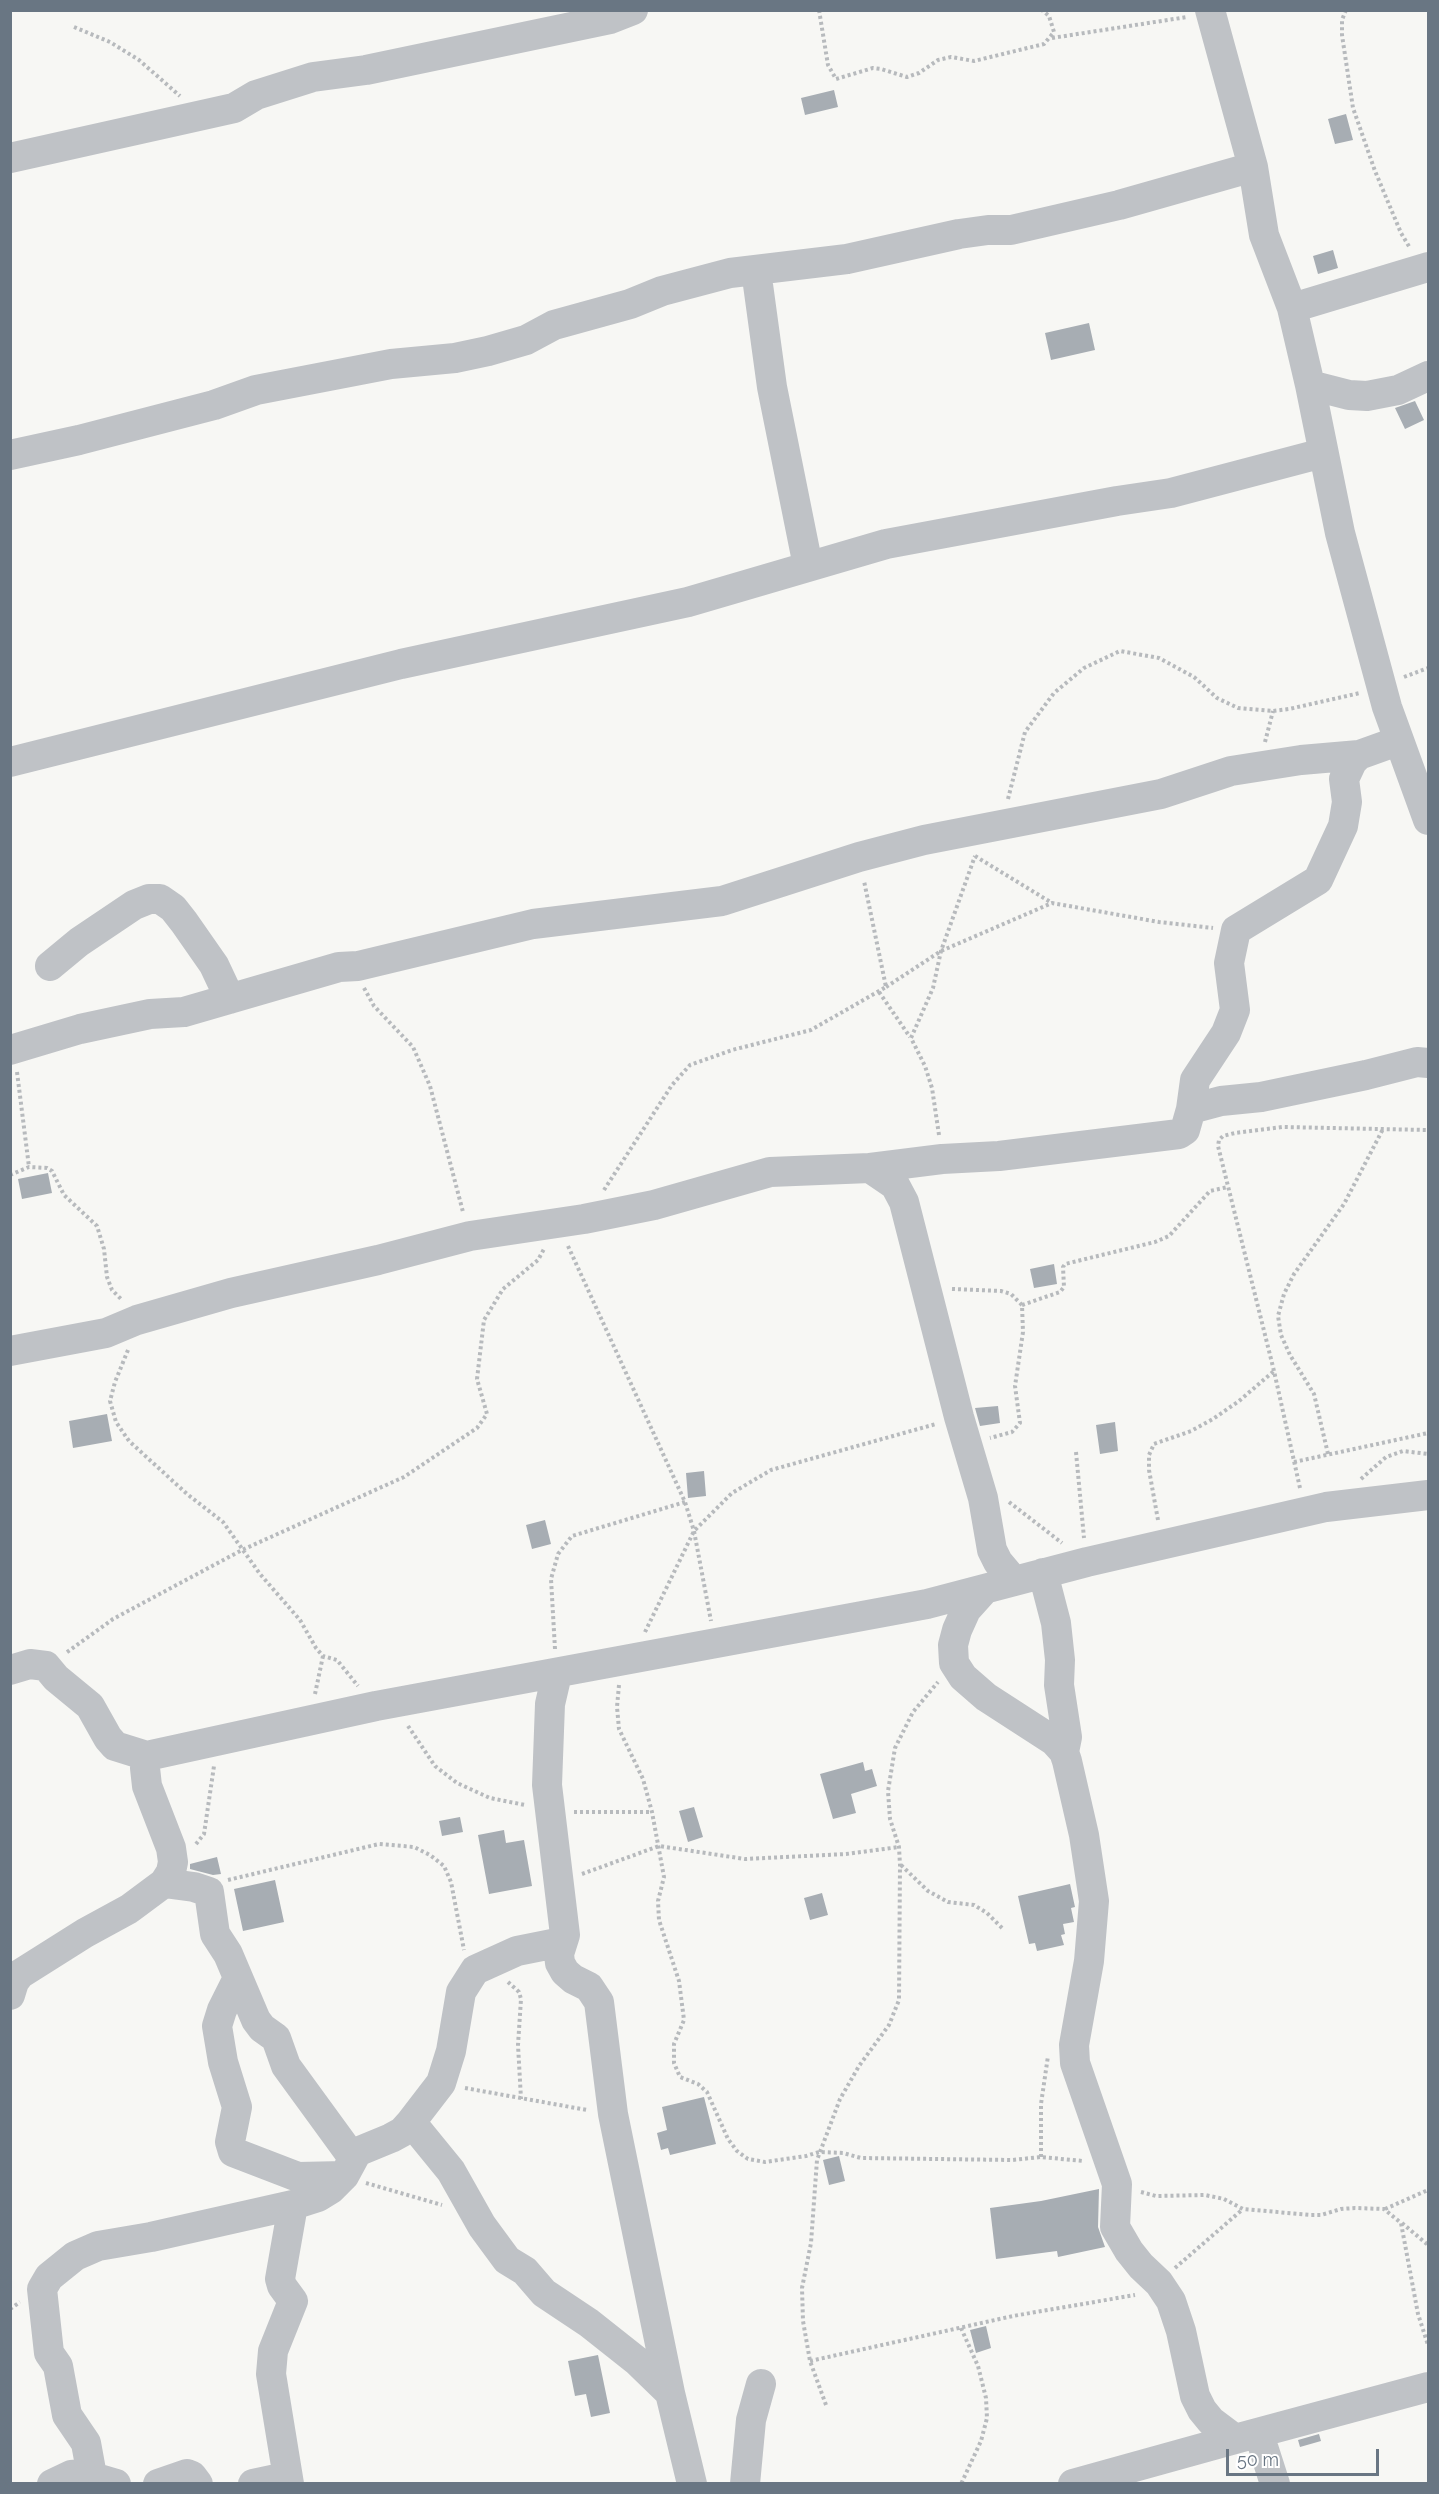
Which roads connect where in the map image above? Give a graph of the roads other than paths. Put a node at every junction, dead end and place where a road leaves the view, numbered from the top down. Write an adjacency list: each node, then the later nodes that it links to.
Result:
1 (633, 10): 3 (street)
2 (1210, 12): 4 (street)
3 (10, 158)
4 (1253, 167): 6 (street); 7 (street)
5 (1426, 268): 7 (street)
6 (756, 270): 11 (street); 12 (street)
7 (1292, 308): 9 (street)
8 (1428, 376): 9 (street)
9 (1310, 385): 10 (street)
10 (1323, 453): 12 (street); 13 (street)
11 (10, 455)
12 (808, 566): 15 (street)
13 (1398, 741): 14 (street); 16 (street)
14 (1359, 755): 18 (street); 21 (street)
15 (10, 762)
16 (1428, 820)
17 (51, 966): 18 (street)
18 (230, 999): 19 (street)
19 (12, 1049)
20 (1428, 1063): 21 (street)
21 (1191, 1109): 22 (street)
22 (913, 1161): 23 (street); 24 (street)
23 (870, 1168): 24 (street); 25 (street)
24 (899, 1190): 28 (street)
25 (10, 1351)
26 (1428, 1495): 27 (street)
27 (1043, 1573): 28 (street); 32 (street)
28 (1014, 1581): 29 (street)
29 (984, 1590): 31 (street); 32 (street)
30 (10, 1670): 33 (street)
31 (556, 1674): 33 (street); 35 (street)
32 (1064, 1752): 44 (street)
33 (147, 1756): 34 (street)
34 (164, 1883): 36 (street); 37 (street)
35 (562, 1942): 38 (street); 43 (street)
36 (237, 1980): 39 (street); 39 (street)
37 (10, 1995)
38 (411, 2122): 39 (street); 43 (street)
39 (349, 2167): 40 (street)
40 (293, 2205): 45 (street); 46 (street)
41 (761, 2384): 52 (street)
42 (1428, 2387): 44 (street)
43 (670, 2393): 51 (street)
44 (1247, 2436): 53 (street); 54 (street)
45 (104, 2480): 47 (street)
46 (287, 2481): 50 (street)
47 (52, 2484)
48 (158, 2484): 49 (street)
49 (198, 2484)
50 (253, 2484)
51 (692, 2484)
52 (745, 2484)
53 (1073, 2484)
54 (1275, 2484)

